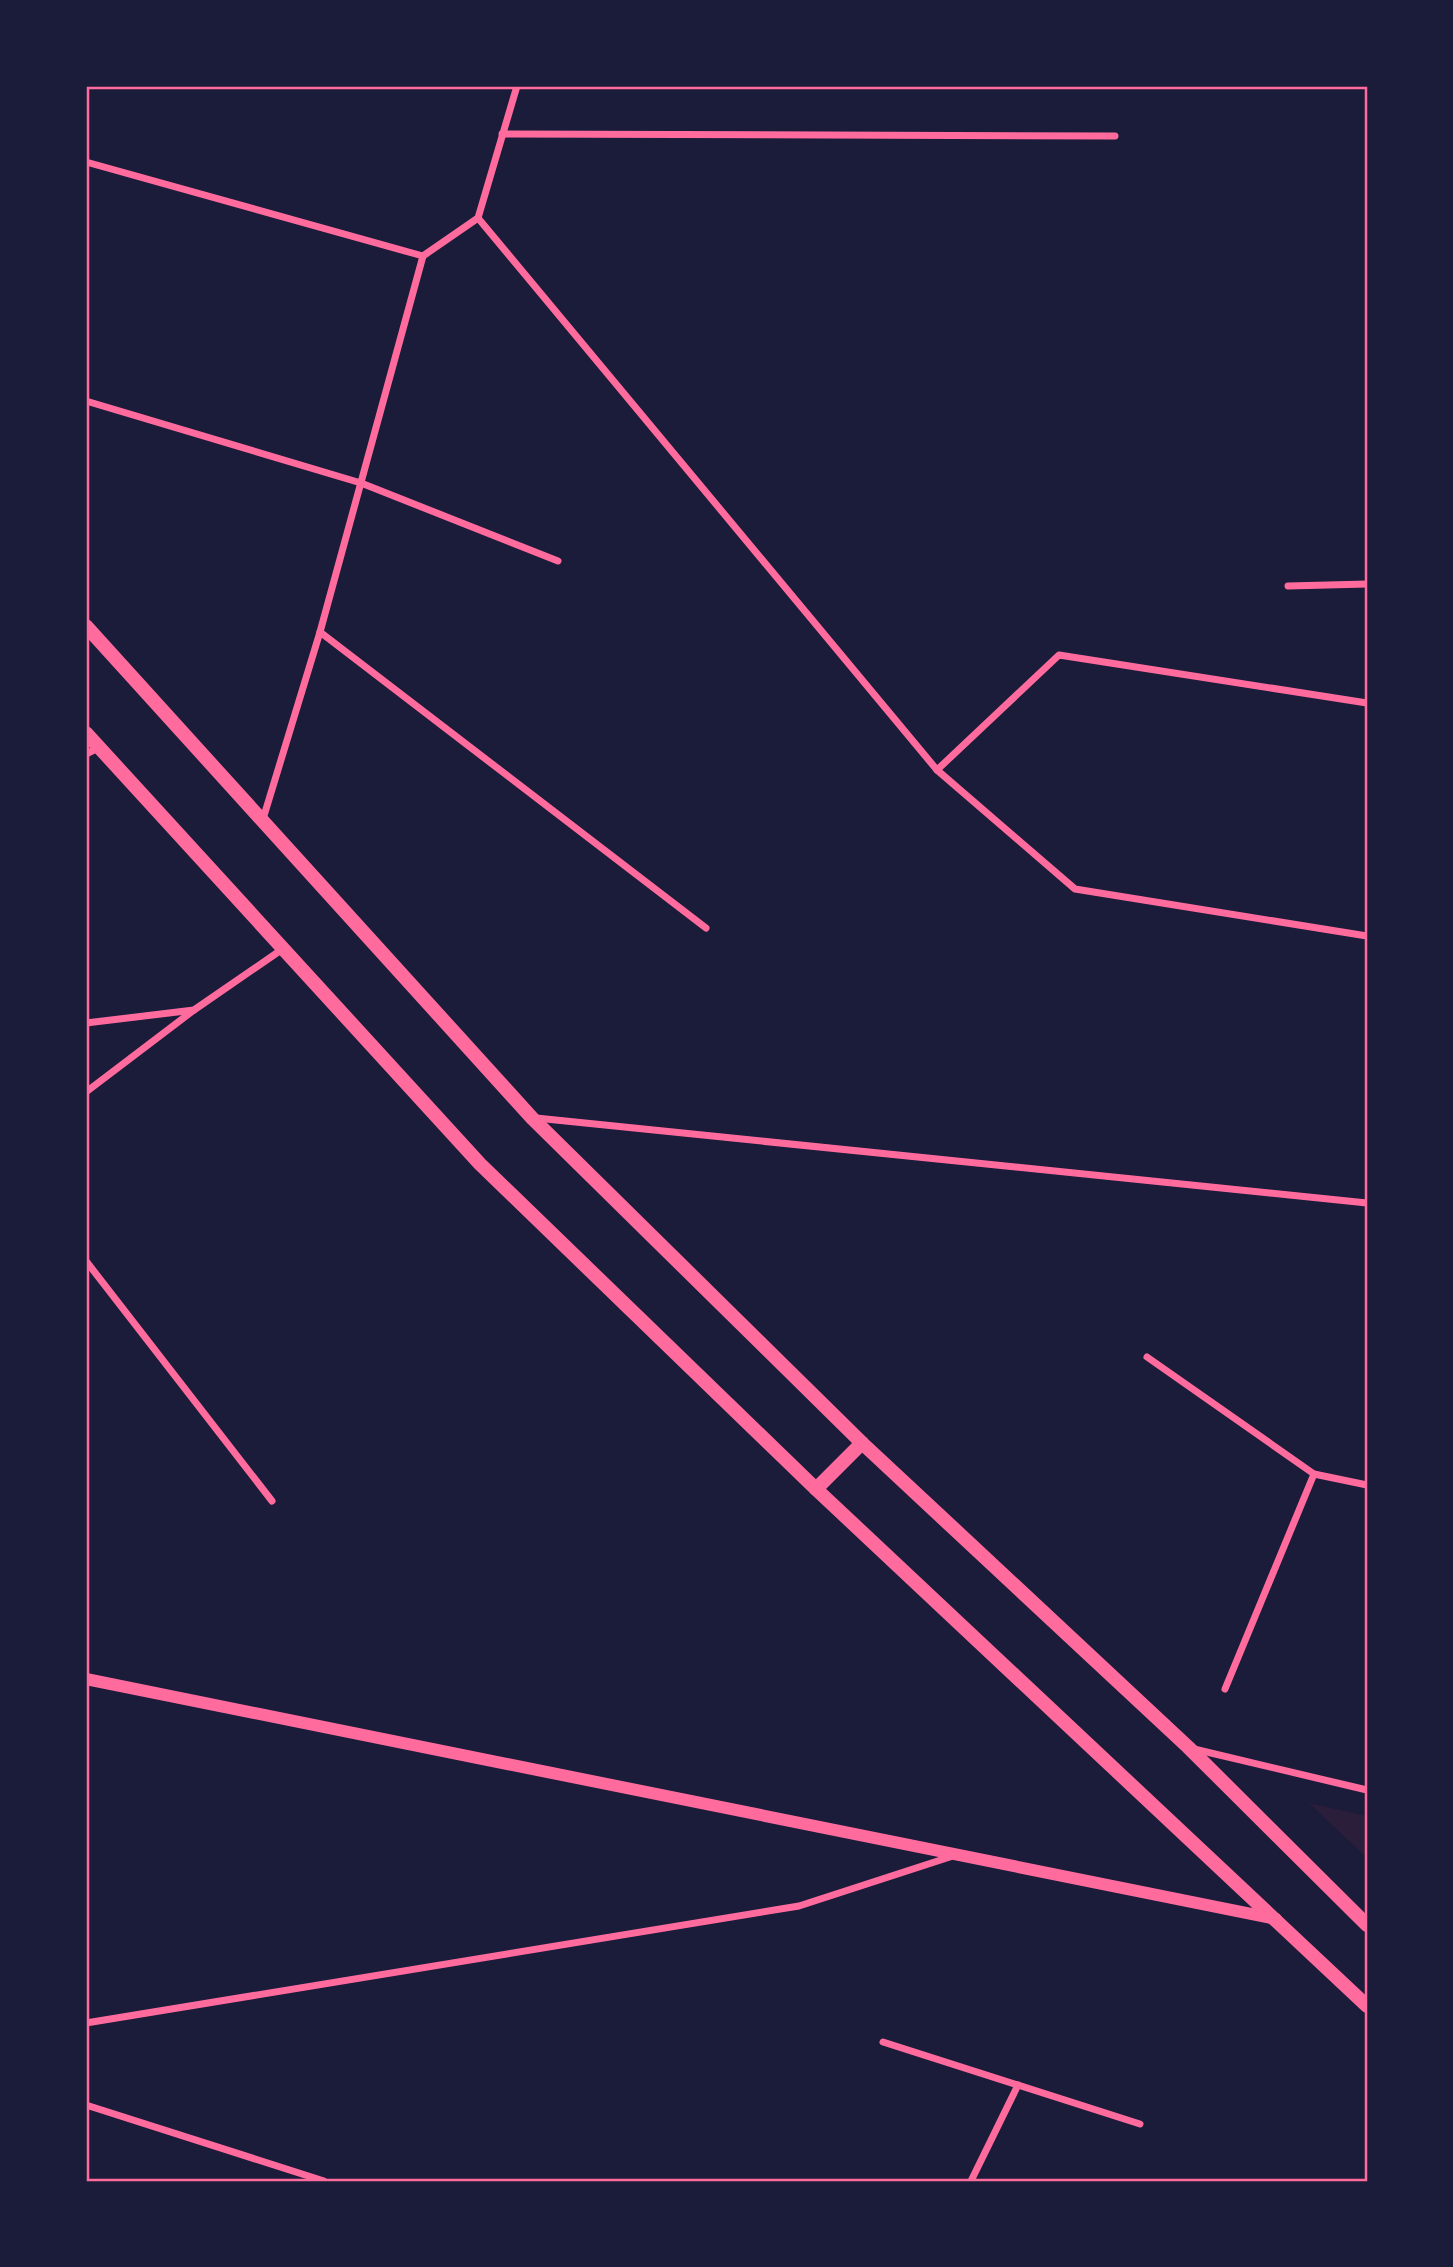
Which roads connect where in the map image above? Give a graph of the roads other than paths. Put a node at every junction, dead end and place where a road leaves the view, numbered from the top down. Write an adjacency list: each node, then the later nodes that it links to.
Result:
1 (517, 86): 2 (street)
2 (502, 134): 3 (street); 5 (street)
3 (1115, 136)
4 (86, 162): 6 (street)
5 (478, 218): 6 (street); 17 (street)
6 (423, 256): 8 (street)
7 (86, 401): 8 (street)
8 (361, 483): 9 (street); 13 (street)
9 (558, 561)
10 (1367, 584): 11 (street)
11 (1288, 586)
12 (86, 626): 18 (main road)
13 (320, 632): 18 (street); 19 (street)
14 (1367, 703): 17 (street)
15 (86, 733): 16 (main road)
16 (92, 751): 21 (main road)
17 (937, 770): 20 (street)
18 (261, 824): 25 (main road)
19 (706, 928)
20 (1367, 936)
21 (284, 948): 22 (street); 32 (main road)
22 (194, 1010): 23 (street); 24 (street)
23 (86, 1023)
24 (86, 1092)
25 (532, 1118): 26 (street); 29 (main road)
26 (1367, 1203)
27 (86, 1261): 33 (street)
28 (1147, 1357): 30 (street)
29 (862, 1443): 32 (main road); 36 (main road)
30 (1314, 1474): 31 (street); 35 (street)
31 (1367, 1485)
32 (816, 1489): 39 (main road)
33 (272, 1501)
34 (86, 1679): 38 (street)
35 (1225, 1689)
36 (1188, 1747): 37 (street); 40 (main road)
37 (1367, 1790)
38 (958, 1854): 39 (street); 42 (street)
39 (1278, 1920): 41 (main road)
40 (1367, 1925)
41 (1367, 2006)
42 (86, 2023)
43 (883, 2042): 44 (street)
44 (1018, 2085): 46 (street); 48 (street)
45 (86, 2105): 47 (street)
46 (1140, 2123)
47 (324, 2181)
48 (971, 2181)

